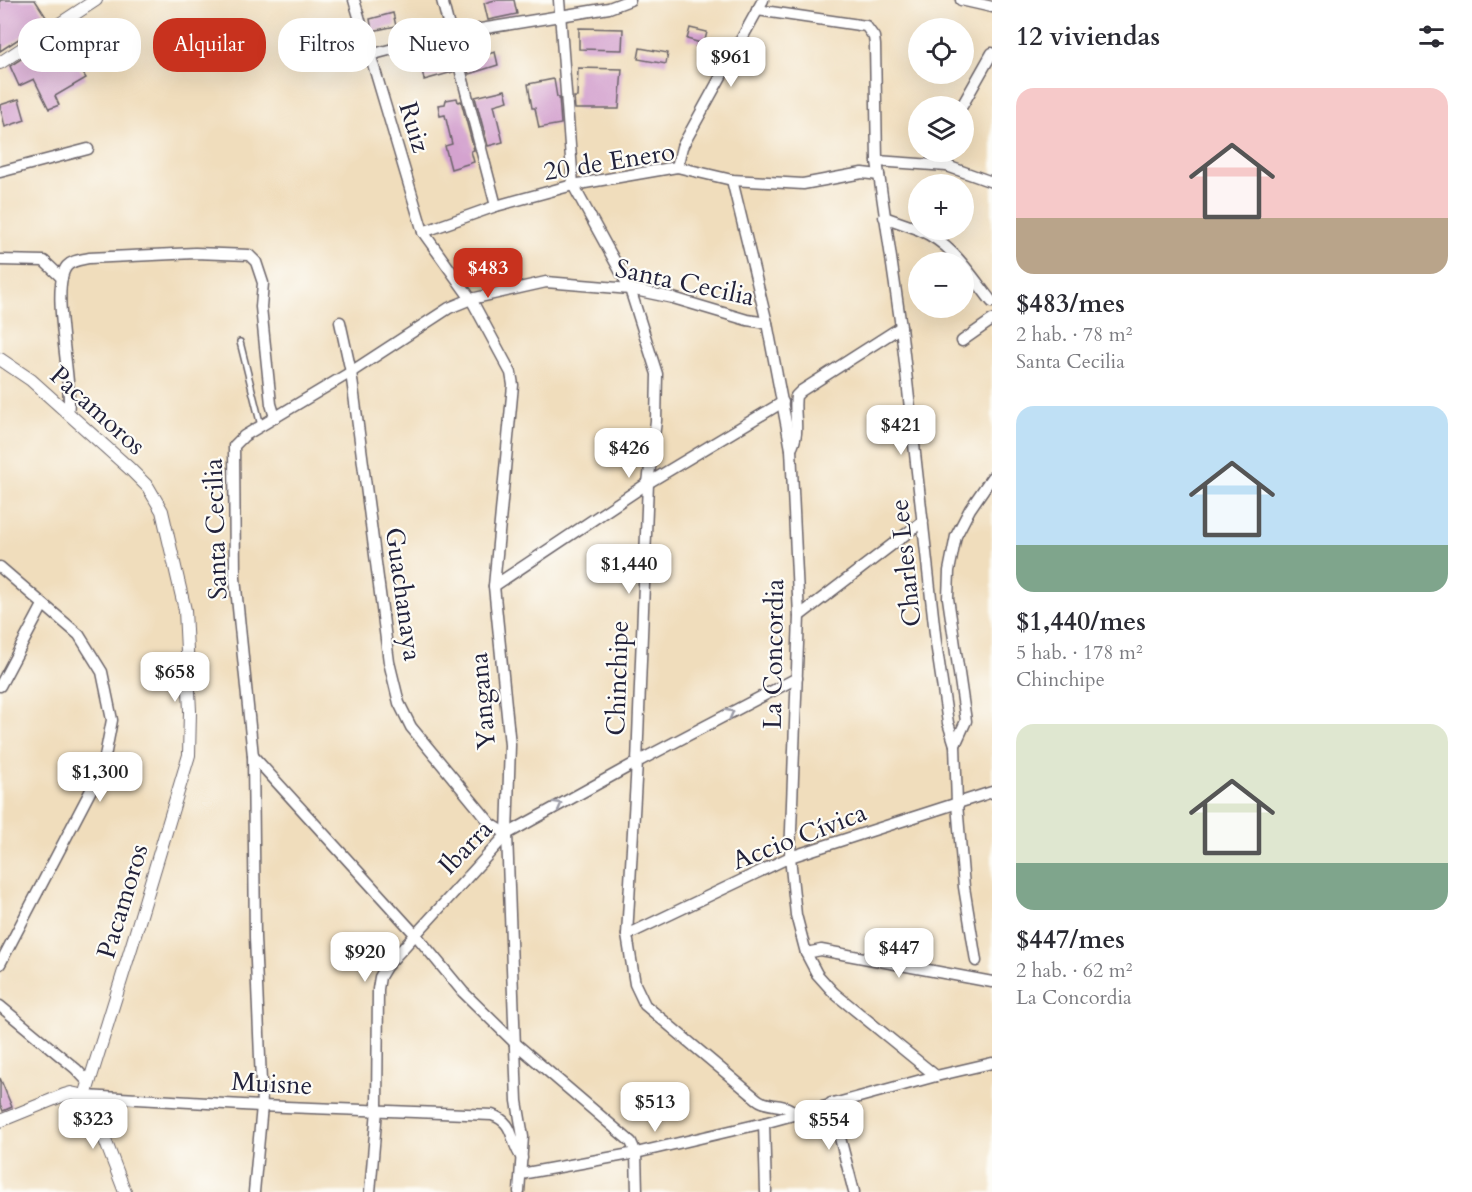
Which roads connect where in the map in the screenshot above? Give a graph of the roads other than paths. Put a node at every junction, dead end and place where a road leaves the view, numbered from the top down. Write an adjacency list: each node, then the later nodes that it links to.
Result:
1 (96, 0): 15 (street)
2 (354, 0): 11 (street, Ruiz)
3 (442, 0): 12 (street)
4 (559, 0): 10 (street, Chinchipe)
5 (630, 0): 10 (street)
6 (763, 0): 9 (street)
7 (961, 0): 8 (street)
8 (992, 7)
9 (757, 10): 20 (street, Charles Lee); 23 (street)
10 (561, 15): 13 (street); 28 (street, Chinchipe)
11 (359, 18)
12 (446, 18)
13 (491, 27)
14 (992, 53): 18 (street)
15 (0, 63)
16 (375, 72): 32 (street, Ruiz)
17 (460, 72): 29 (street)
18 (968, 96)
19 (88, 149): 24 (street)
20 (877, 161): 22 (street); 25 (street, Charles Lee)
21 (947, 162): 22 (street)
22 (947, 166): 27 (street)
23 (678, 167): 26 (street, 20 de Enero); 28 (street, 20 de Enero)
24 (0, 172)
25 (879, 175): 26 (street, 20 de Enero); 30 (street, Charles Lee)
26 (732, 180): 41 (street, La Concordia)
27 (992, 182)
28 (573, 185): 29 (street, 20 de Enero); 36 (street, Chinchipe)
29 (496, 206): 32 (street, 20 de Enero)
30 (884, 217): 31 (street); 42 (street, Charles Lee)
31 (908, 225)
32 (423, 232): 37 (street, Yangana)
33 (938, 240): 38 (street)
34 (0, 260): 35 (street)
35 (62, 278): 48 (street); 49 (street)
36 (630, 289): 37 (street, Santa Cecilia); 41 (street, Santa Cecilia); 53 (street, Chinchipe)
37 (471, 299): 46 (street, Santa Cecilia); 56 (street, Yangana)
38 (992, 302)
39 (992, 320): 43 (street)
40 (340, 322): 46 (street, Guachanaya)
41 (767, 323): 47 (street, La Concordia)
42 (901, 327): 51 (street); 54 (street, Charles Lee)
43 (962, 341)
44 (240, 342): 50 (lane)
45 (0, 359): 48 (street, Pacamoros)
46 (351, 372): 49 (street, Santa Cecilia); 66 (street, Guachanaya)
47 (783, 402): 51 (street, La Concordia); 53 (street)
48 (68, 413): 78 (street, Pacamoros)
49 (275, 417): 50 (street, Santa Cecilia)
50 (261, 426): 62 (street, Santa Cecilia)
51 (791, 449): 58 (street, La Concordia)
52 (992, 477): 61 (street)
53 (648, 483): 56 (street); 63 (street, Chinchipe)
54 (923, 521): 58 (street); 61 (street, Charles Lee)
55 (0, 567): 57 (street)
56 (494, 586): 66 (street, Yangana)
57 (43, 605): 60 (street); 72 (street)
58 (799, 616): 59 (street, La Concordia)
59 (797, 678): 63 (street, Ibarra, one-way to 59); 67 (street, La Concordia)
60 (0, 686)
61 (955, 745): 65 (street)
62 (253, 756): 68 (street); 81 (street, Santa Cecilia)
63 (637, 762): 66 (street, Ibarra, one-way to 63); 69 (street, Chinchipe)
64 (992, 792): 65 (street, Accio Cívica)
65 (957, 804): 67 (street, Accio Cívica); 71 (street)
66 (507, 834): 68 (street, Ibarra); 75 (street, Yangana)
67 (790, 857): 69 (street, Accio Cívica); 70 (street, La Concordia)
68 (415, 934): 75 (street); 82 (street, Ibarra)
69 (627, 935): 83 (street, Chinchipe)
70 (806, 953): 73 (street); 77 (street, La Concordia)
71 (976, 961)
72 (0, 964)
73 (992, 982)
74 (0, 1006): 78 (street)
75 (515, 1044): 86 (street); 87 (street, Yangana)
76 (992, 1064): 77 (street)
77 (936, 1076): 80 (street)
78 (89, 1083): 79 (street, Pacamoros)
79 (85, 1096): 81 (street, Muisne); 84 (street, Muisne); 89 (street)
80 (831, 1103): 83 (street); 95 (street)
81 (262, 1106): 82 (street, Muisne); 90 (street, Santa Cecilia)
82 (377, 1110): 87 (street, Muisne); 91 (street, Ibarra)
83 (795, 1115): 85 (street)
84 (0, 1121)
85 (764, 1123): 86 (street); 94 (street)
86 (636, 1153): 88 (street); 93 (street)
87 (522, 1158): 88 (street, Yangana)
88 (521, 1174): 92 (street, Yangana)
89 (125, 1192)
90 (254, 1192)
91 (370, 1192)
92 (519, 1192)
93 (637, 1192)
94 (766, 1192)
95 (854, 1192)

